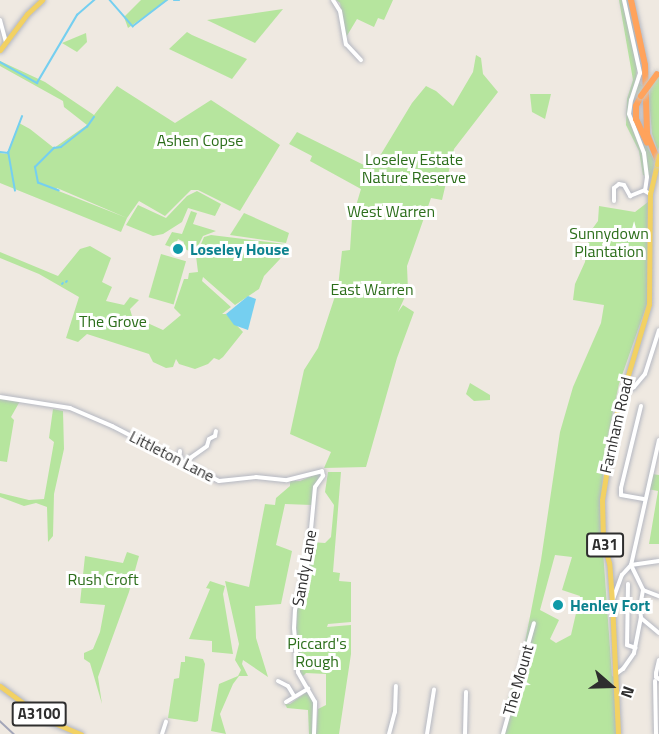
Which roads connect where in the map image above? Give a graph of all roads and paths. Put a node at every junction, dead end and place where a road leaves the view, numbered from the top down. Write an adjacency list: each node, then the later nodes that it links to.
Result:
1 (42, 0): 7 (main road)
2 (333, 0): 9 (street)
3 (624, 0): 11 (street)
4 (633, 0): 6 (highway); 12 (highway)
5 (0, 20): 7 (street)
6 (640, 39): 11 (highway); 12 (highway)
7 (6, 42): 8 (main road)
8 (0, 50)
9 (361, 60)
10 (658, 73): 12 (highway, bridge)
11 (639, 76): 13 (street)
12 (658, 159): 13 (main road, Farnham Road / A31)
13 (648, 192): 14 (street); 16 (main road, Farnham Road / A31)
14 (614, 201)
15 (659, 330): 16 (street)
16 (621, 394): 30 (main road, Farnham Road / A31)
17 (0, 398): 22 (street, Littleton Lane)
18 (641, 406): 24 (street)
19 (216, 431): 22 (street)
20 (659, 440): 24 (street)
21 (180, 451): 22 (street)
22 (181, 462): 23 (street, Littleton Lane)
23 (322, 471): 43 (street, Sandy Lane)
24 (644, 499): 26 (street)
25 (659, 561): 26 (street)
26 (631, 565): 28 (street); 30 (street)
27 (628, 584): 36 (street)
28 (643, 590): 29 (street); 31 (street)
29 (659, 596)
30 (612, 602): 38 (main road, Farnham Road / A31)
31 (641, 618): 32 (street); 34 (street)
32 (646, 623): 34 (street); 35 (street)
33 (534, 625): 56 (street, The Mount)
34 (640, 626): 36 (street)
35 (659, 633)
36 (636, 648): 38 (street)
37 (659, 660): 39 (street)
38 (616, 674): 57 (main road, Farnham Road / A31)
39 (657, 680): 47 (street)
40 (278, 681): 46 (street)
41 (0, 686): 50 (main road, A3100)
42 (396, 686): 53 (street)
43 (308, 689): 46 (street); 52 (street, Sandy Lane)
44 (434, 690): 54 (street)
45 (466, 692): 55 (street)
46 (294, 696): 48 (street)
47 (657, 700): 58 (street)
48 (286, 702)
49 (166, 722): 51 (street)
50 (81, 734)
51 (162, 734)
52 (314, 734)
53 (389, 734)
54 (427, 734)
55 (465, 734)
56 (503, 734)
57 (618, 734)
58 (656, 734)

